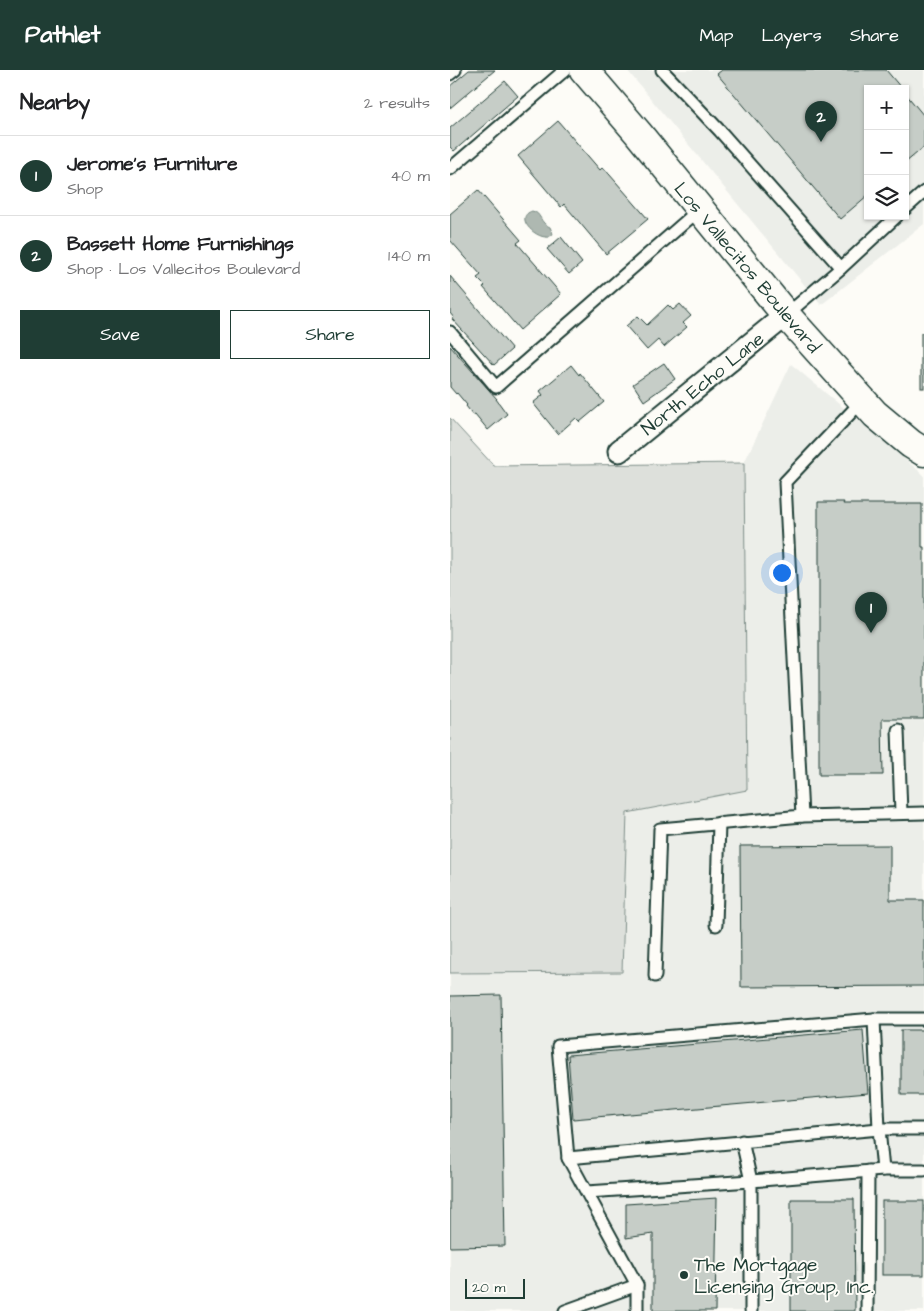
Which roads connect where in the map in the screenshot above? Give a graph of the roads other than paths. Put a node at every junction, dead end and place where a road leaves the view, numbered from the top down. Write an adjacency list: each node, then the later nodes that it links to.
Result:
1 (455, 70): 5 (lane)
2 (565, 70): 6 (lane)
3 (584, 70): 9 (street, Los Vallecitos Boulevard)
4 (662, 70): 11 (lane)
5 (450, 74)
6 (450, 169)
7 (924, 192): 8 (lane)
8 (909, 205)
9 (700, 209): 12 (street, Los Vallecitos Boulevard); 13 (lane)
10 (893, 220): 11 (lane)
11 (841, 268): 12 (lane)
12 (786, 315): 14 (street, Los Vallecitos Boulevard); 15 (street, North Echo Lane)
13 (450, 332)
14 (863, 400): 16 (street, Los Vallecitos Boulevard); 20 (lane)
15 (619, 451)
16 (924, 452)
17 (898, 730): 19 (lane)
18 (924, 813): 19 (lane)
19 (901, 814): 20 (lane)
20 (802, 816): 21 (lane)
21 (719, 823): 22 (lane); 23 (lane)
22 (716, 925)
23 (654, 976)
24 (874, 1019): 25 (lane); 26 (lane); 29 (lane)
25 (924, 1019)
26 (879, 1128): 27 (lane); 28 (lane); 30 (lane)
27 (924, 1129)
28 (742, 1141): 29 (lane); 33 (lane)
29 (568, 1158): 34 (lane)
30 (883, 1170): 31 (lane); 32 (lane)
31 (924, 1170)
32 (868, 1171): 33 (lane); 39 (lane)
33 (751, 1181): 34 (lane); 38 (lane)
34 (587, 1192): 35 (lane)
35 (637, 1285): 36 (lane); 37 (lane)
36 (565, 1311)
37 (637, 1311)
38 (751, 1311)
39 (867, 1311)

